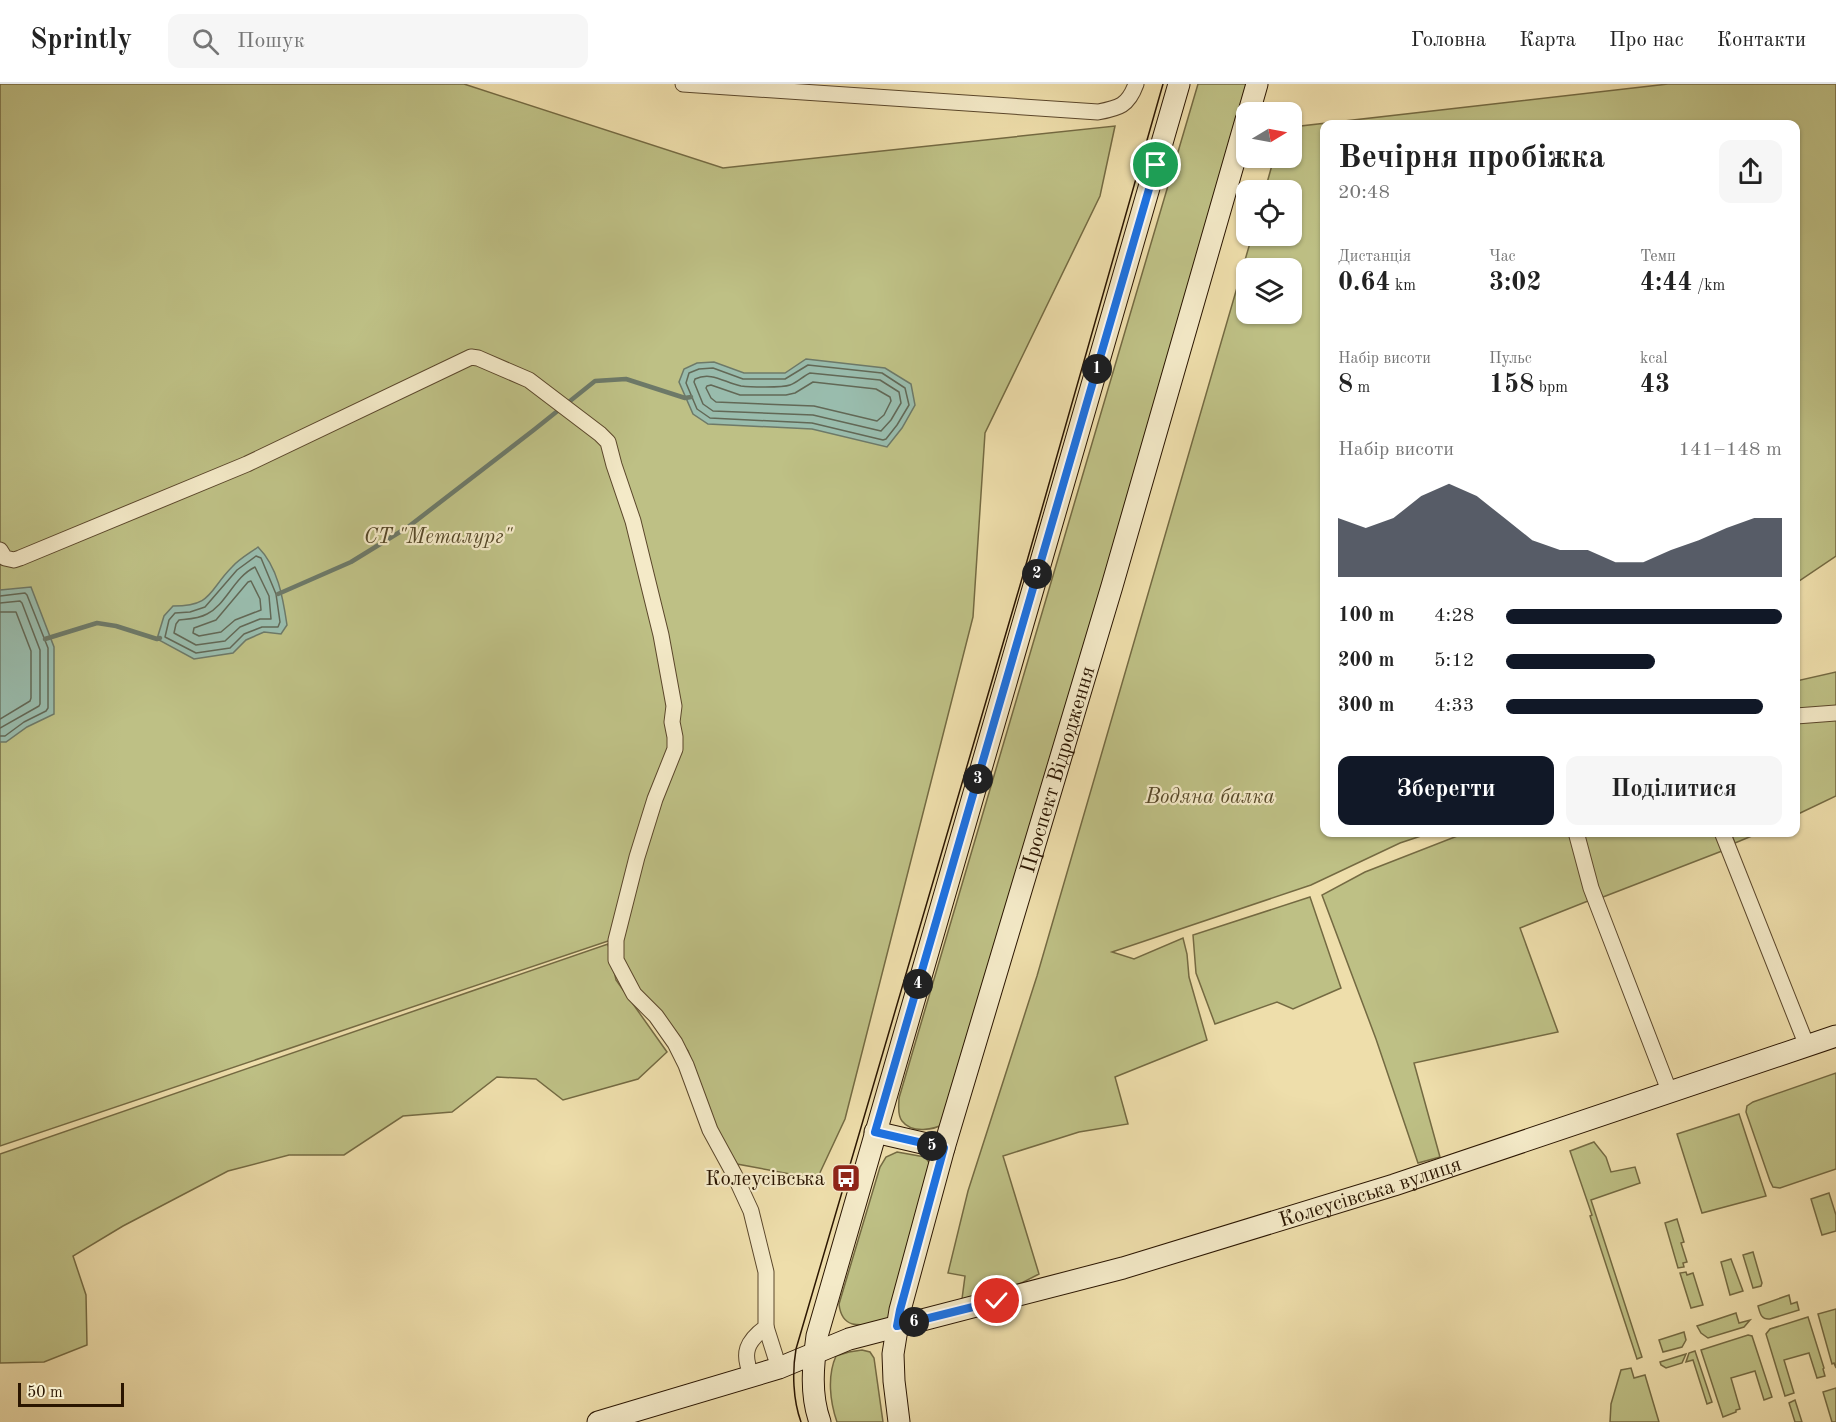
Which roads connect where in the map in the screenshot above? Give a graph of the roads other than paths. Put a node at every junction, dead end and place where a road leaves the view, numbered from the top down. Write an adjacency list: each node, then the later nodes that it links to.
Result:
1 (683, 84): 2 (street)
2 (1136, 84)
3 (1179, 84): 15 (main road)
4 (1257, 84): 5 (main road)
5 (1252, 102)
6 (1236, 155): 16 (main road, Проспект Відродження)
7 (0, 550): 18 (street)
8 (1836, 713): 9 (street)
9 (1800, 716)
10 (1577, 837): 14 (street)
11 (1724, 837): 13 (street)
12 (1836, 1036): 13 (main road, Колеусівська вулиця)
13 (1807, 1046): 14 (main road, Колеусівська вулиця)
14 (1670, 1093): 17 (main road, Колеусівська вулиця)
15 (875, 1132): 16 (main road); 19 (main road)
16 (944, 1148): 17 (main road, Проспект Відродження)
17 (897, 1326): 19 (main road, Колеусівська вулиця); 24 (main road, Проспект Відродження)
18 (766, 1327): 20 (street); 21 (street)
19 (815, 1353): 20 (main road, Колеусівська вулиця); 23 (main road)
20 (779, 1368): 21 (main road, Колеусівська вулиця)
21 (752, 1376): 22 (main road, Колеусівська вулиця)
22 (598, 1422)
23 (820, 1422)
24 (898, 1422)

